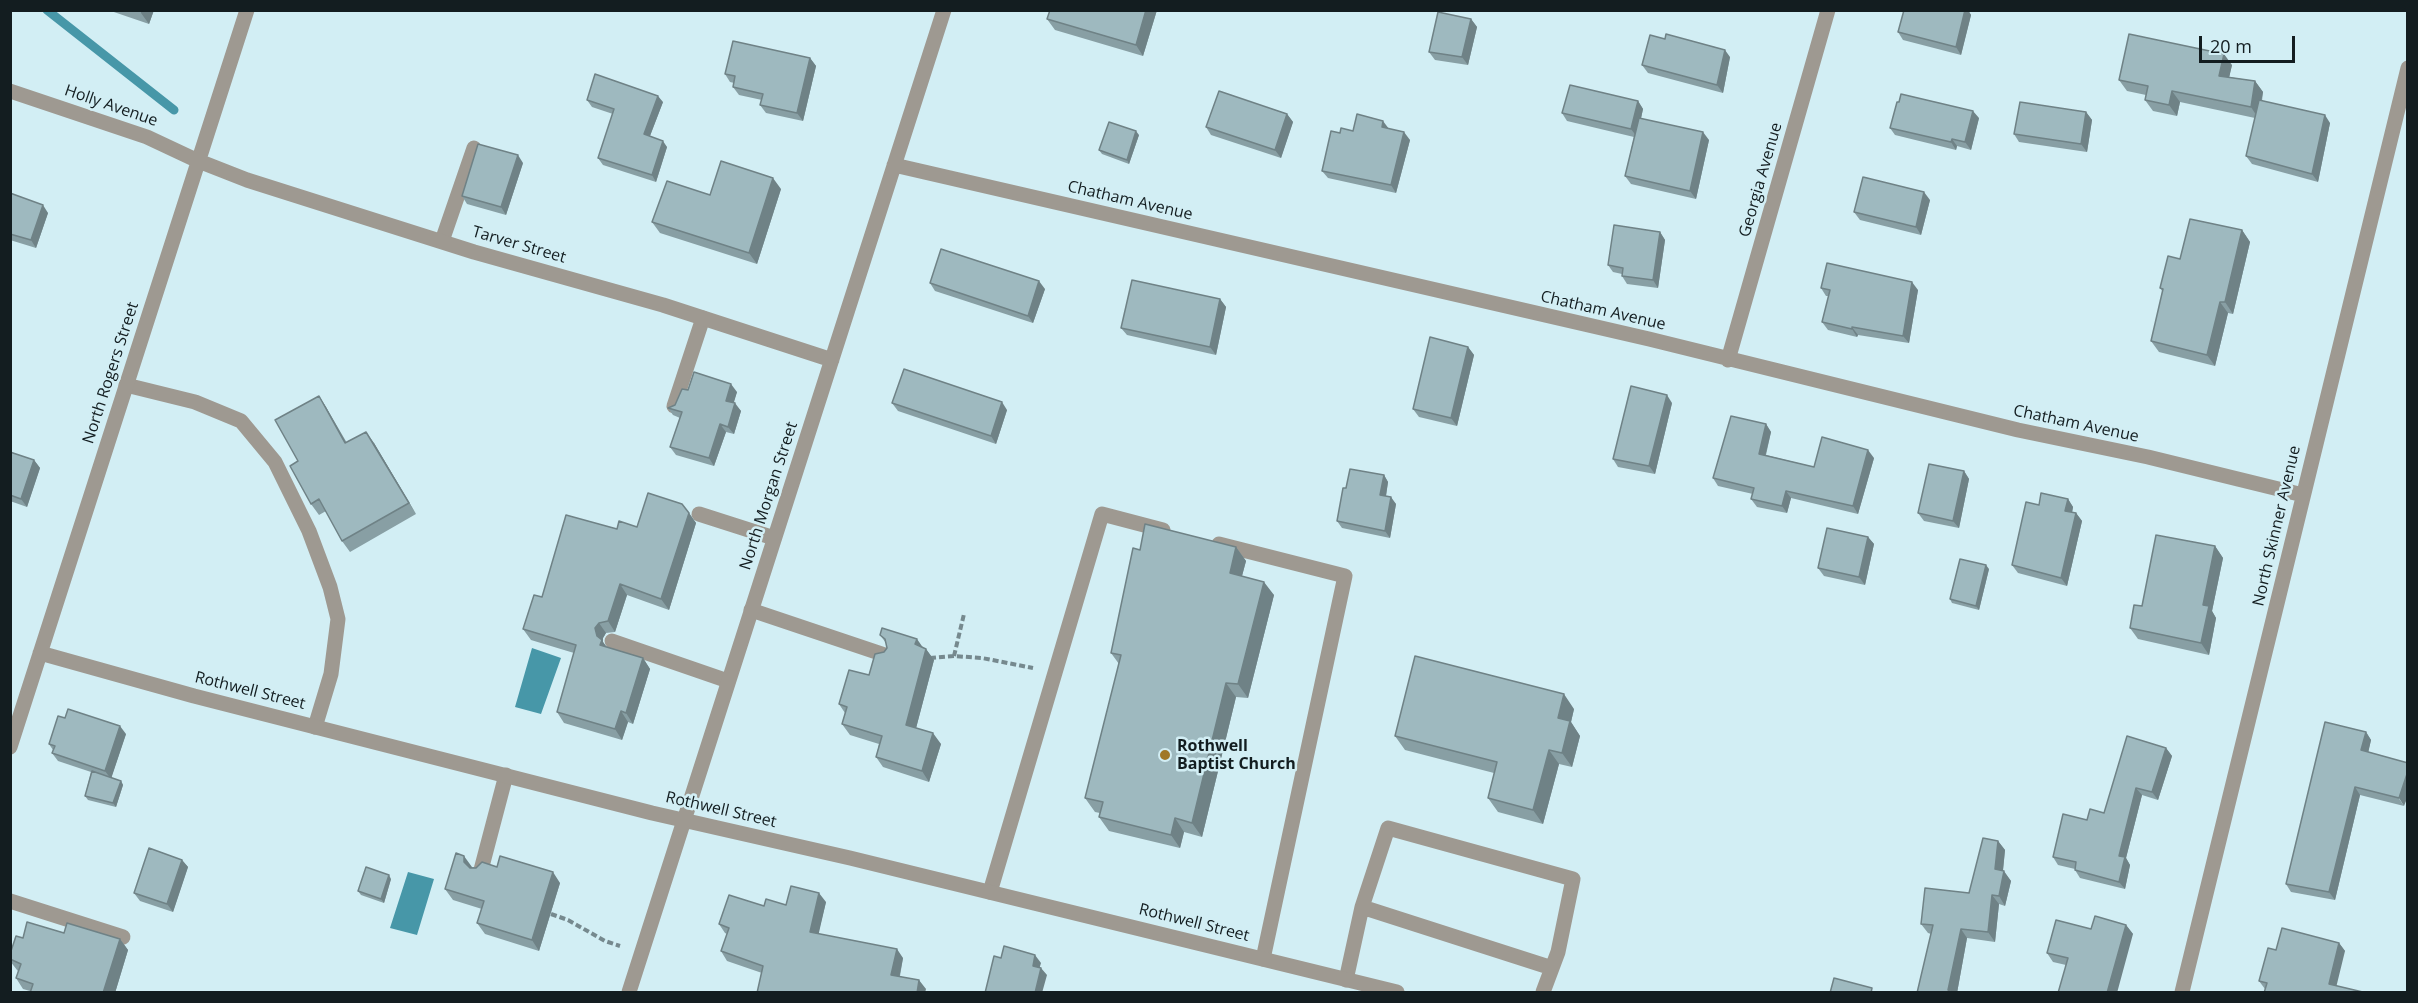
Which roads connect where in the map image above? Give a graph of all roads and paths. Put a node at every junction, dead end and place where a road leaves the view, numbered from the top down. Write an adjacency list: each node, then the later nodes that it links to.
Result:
1 (247, 10): 7 (street, North Rogers Street)
2 (944, 10): 8 (street, North Morgan Street)
3 (1828, 10): 12 (street, Georgia Avenue)
4 (2408, 68): 15 (street, North Skinner Avenue)
5 (10, 91): 7 (street, Holly Avenue)
6 (474, 148): 9 (street)
7 (198, 161): 9 (street, Tarver Street); 13 (street, North Rogers Street)
8 (894, 165): 11 (street, North Morgan Street); 12 (street, Chatham Avenue)
9 (442, 241): 10 (street, Tarver Street)
10 (703, 318): 11 (street, Tarver Street); 14 (street)
11 (832, 360): 18 (street, North Morgan Street)
12 (1728, 360): 15 (street, Chatham Avenue)
13 (126, 385): 23 (street, North Rogers Street); 29 (street)
14 (674, 406)
15 (2303, 495): 46 (street, North Skinner Avenue)
16 (699, 514): 18 (street)
17 (1183, 535): 34 (street)
18 (774, 538): 20 (street, North Morgan Street)
19 (1206, 540): 40 (street)
20 (751, 610): 24 (street); 28 (street, North Morgan Street)
21 (964, 614): 25 (path)
22 (612, 641): 28 (street)
23 (40, 653): 29 (street, Rothwell Street); 30 (street, North Rogers Street)
24 (885, 656)
25 (954, 656): 26 (path); 27 (path)
26 (930, 658)
27 (1010, 663)
28 (729, 681): 32 (street, North Morgan Street)
29 (315, 727): 31 (street, Rothwell Street)
30 (10, 747)
31 (506, 775): 32 (street, Rothwell Street); 33 (street)
32 (684, 819): 34 (street, Rothwell Street); 39 (street, North Morgan Street)
33 (481, 870)
34 (990, 892): 40 (street, Rothwell Street)
35 (10, 901): 38 (street)
36 (1362, 907): 41 (street); 41 (street); 42 (street)
37 (551, 914): 39 (path)
38 (123, 937)
39 (642, 952): 43 (street, North Morgan Street)
40 (1263, 959): 42 (street, Rothwell Street)
41 (1552, 968): 45 (street)
42 (1346, 980): 44 (street, Rothwell Street)
43 (629, 993)
44 (1396, 993)
45 (1543, 993)
46 (2182, 993)

